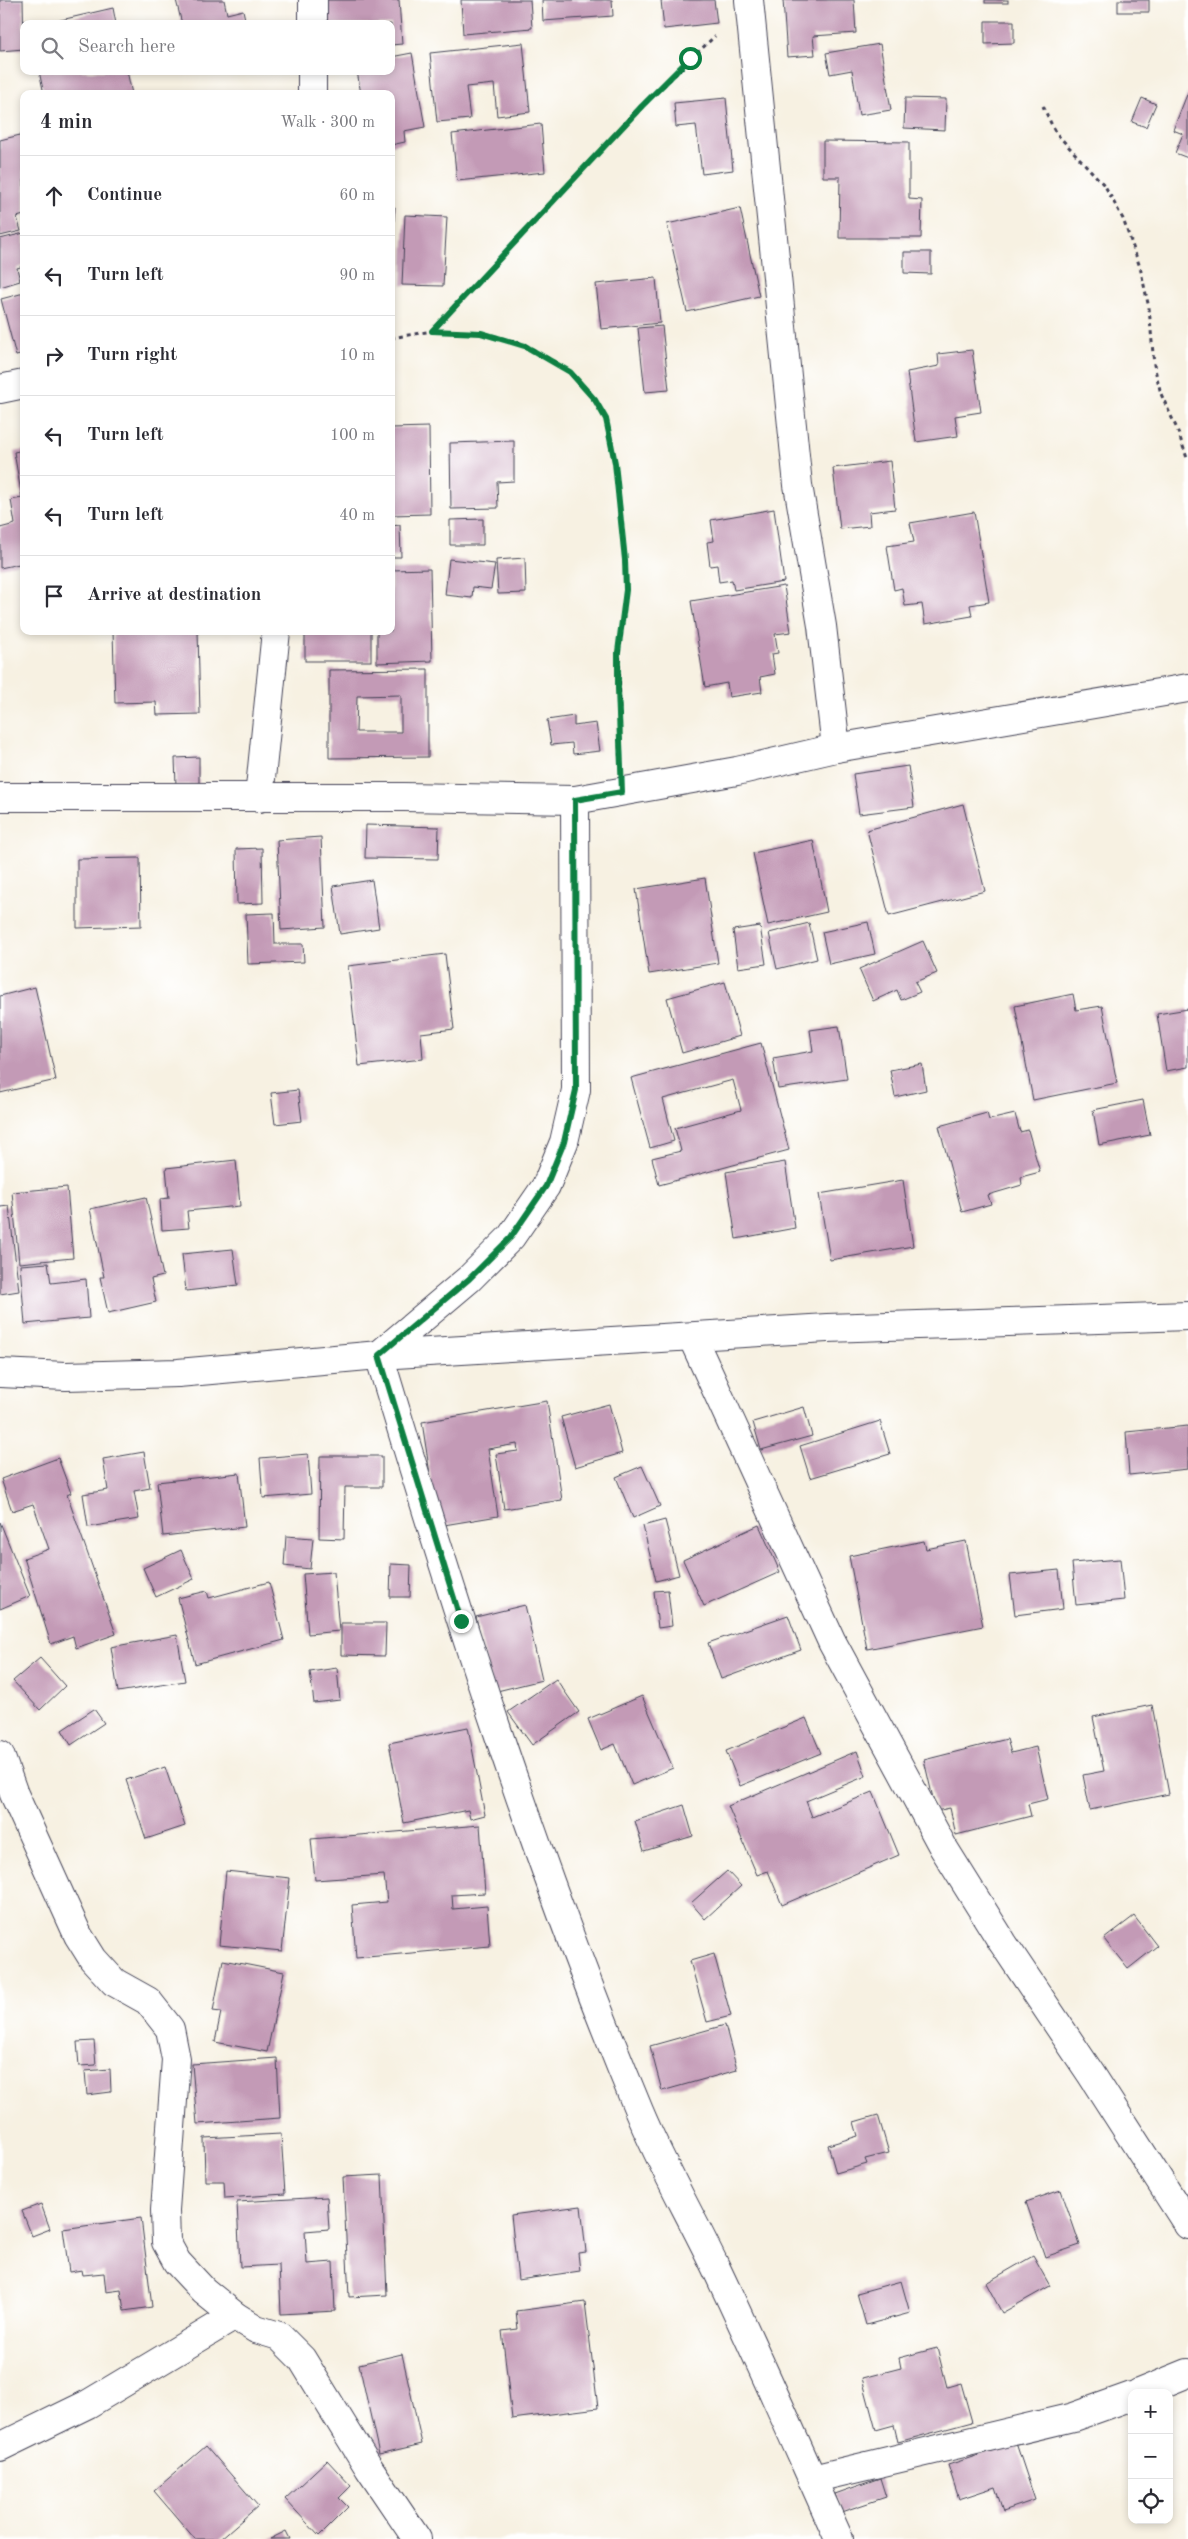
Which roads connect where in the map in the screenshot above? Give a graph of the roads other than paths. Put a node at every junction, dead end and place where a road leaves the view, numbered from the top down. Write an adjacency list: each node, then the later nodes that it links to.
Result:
1 (313, 0): 3 (street)
2 (749, 4): 8 (street)
3 (313, 20)
4 (312, 75): 5 (street)
5 (312, 90)
6 (276, 635): 10 (street)
7 (1188, 688): 8 (street)
8 (836, 748): 11 (street)
9 (0, 797): 10 (street)
10 (259, 798): 11 (street)
11 (575, 800): 14 (street)
12 (1188, 1316): 13 (street)
13 (692, 1337): 14 (street); 17 (street)
14 (379, 1355): 15 (street); 23 (street)
15 (0, 1373)
16 (0, 1755): 18 (street)
17 (1188, 2226)
18 (235, 2316): 22 (street); 24 (street)
19 (1188, 2373): 20 (street)
20 (1149, 2389)
21 (1128, 2397): 23 (street)
22 (0, 2447)
23 (812, 2479): 25 (street)
24 (417, 2539)
25 (839, 2539)

